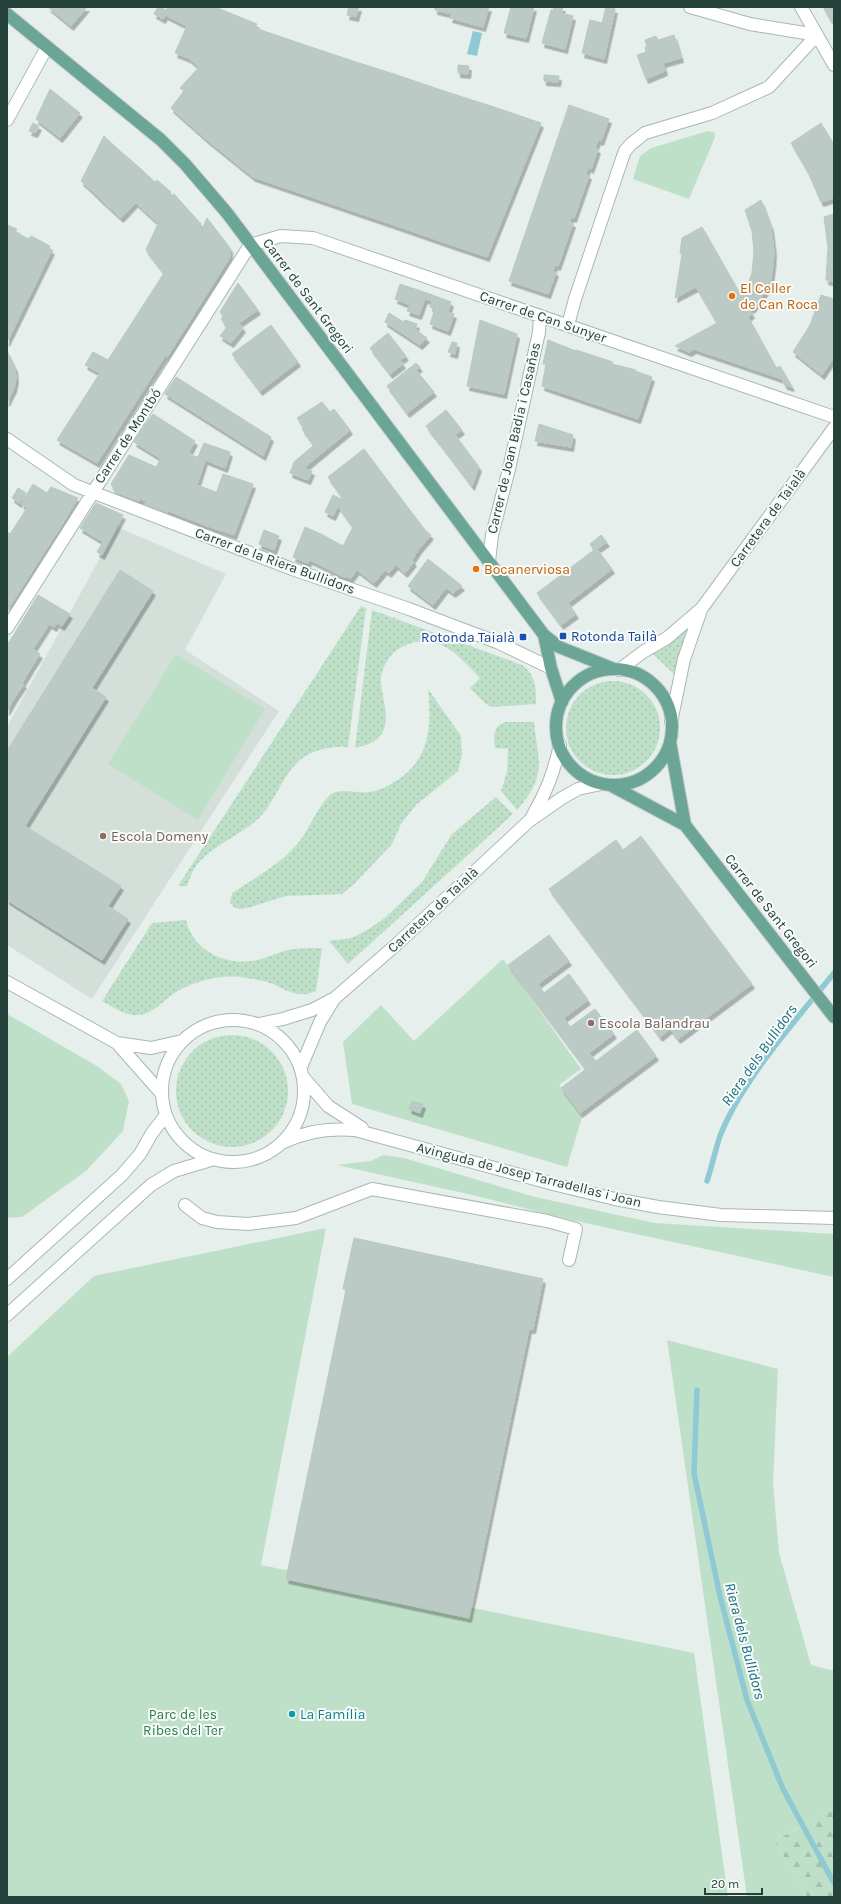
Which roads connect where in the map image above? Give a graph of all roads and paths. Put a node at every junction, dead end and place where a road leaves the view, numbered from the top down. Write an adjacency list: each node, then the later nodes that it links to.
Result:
1 (690, 7): 4 (street)
2 (800, 7): 4 (street)
3 (7, 14): 5 (main road, Carrer de Sant Gregori)
4 (816, 34): 6 (street); 11 (street)
5 (47, 47): 8 (street); 9 (main road, Carrer de Sant Gregori)
6 (830, 47): 7 (street)
7 (834, 65)
8 (7, 120)
9 (250, 245): 10 (street, Carrer de Can Sunyer); 15 (street, Carrer de Montbó); 16 (main road, Carrer de Sant Gregori)
10 (540, 316): 11 (street, Carrer de Can Sunyer); 16 (street, Carrer de Joan Badia i Casañas)
11 (568, 325): 12 (street, Carrer de Can Sunyer)
12 (834, 417)
13 (834, 428): 17 (street, Carretera de Taialà)
14 (7, 440): 15 (street, Carrer de la Riera Bullidors)
15 (92, 492): 18 (street, Carrer de Montbó); 20 (street, Carrer de la Riera Bullidors)
16 (489, 561): 19 (main road, Carrer de Sant Gregori)
17 (702, 608): 21 (street, Carretera de Taialà); 23 (street, Carretera de Taialà)
18 (7, 628)
19 (544, 635): 20 (main road, Carrer de Sant Gregori); 21 (main road, Carrer de Sant Gregori)
20 (551, 668): 22 (main road, Carrer de Sant Gregori)
21 (616, 670): 22 (main road); 23 (main road)
22 (562, 702): 25 (main road)
23 (672, 722): 24 (main road)
24 (670, 742): 26 (main road); 28 (main road, Carrer de Sant Gregori)
25 (560, 745): 26 (main road); 27 (street, Carretera de Taialà)
26 (606, 784): 27 (street, Carretera de Taialà); 28 (main road, Carrer de Sant Gregori)
27 (529, 821): 30 (street, Carretera de Taialà)
28 (685, 825): 31 (main road, Carrer de Sant Gregori)
29 (7, 982): 34 (street)
30 (335, 998): 32 (street, Carretera de Taialà); 35 (street, Carretera de Taialà)
31 (834, 1017)
32 (258, 1024): 33 (street); 35 (street)
33 (182, 1041): 34 (street); 36 (street)
34 (117, 1043): 36 (street)
35 (302, 1072): 38 (street, Avinguda de Josep Tarradellas i Joan); 39 (street)
36 (162, 1094): 37 (street)
37 (166, 1115): 40 (street); 44 (street)
38 (369, 1132): 39 (street, Avinguda de Josep Tarradellas i Joan); 42 (street, Avinguda de Josep Tarradellas i Joan)
39 (284, 1142): 40 (street)
40 (212, 1160): 45 (street)
41 (184, 1205): 43 (street)
42 (834, 1218)
43 (569, 1260)
44 (7, 1279)
45 (7, 1315)

